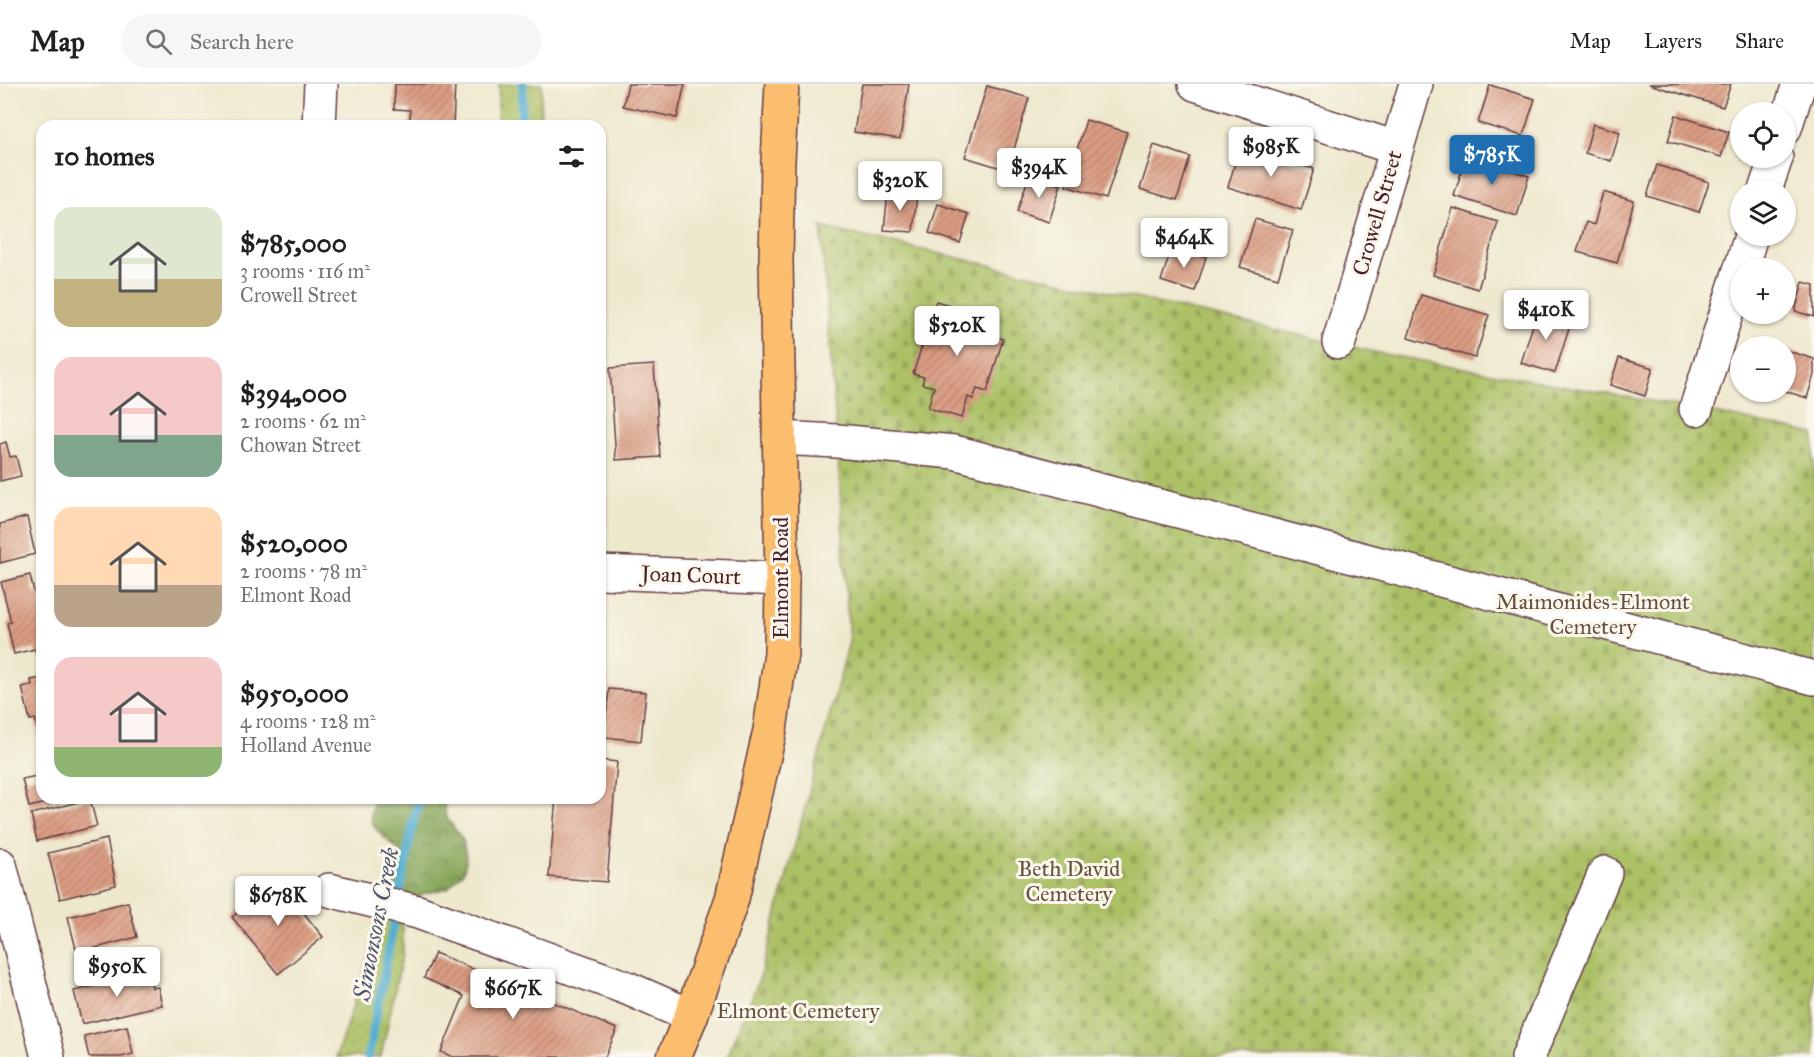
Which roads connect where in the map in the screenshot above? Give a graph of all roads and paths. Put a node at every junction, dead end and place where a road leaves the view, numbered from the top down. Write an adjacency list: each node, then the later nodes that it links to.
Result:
1 (321, 84): 7 (street)
2 (782, 84): 12 (main road, Elmont Road)
3 (1195, 84): 8 (street)
4 (1416, 84): 8 (street, Crowell Street)
5 (1799, 84): 6 (street)
6 (1793, 102)
7 (319, 120)
8 (1396, 148): 10 (street, Crowell Street)
9 (1730, 301): 11 (street)
10 (1339, 342)
11 (1696, 409)
12 (779, 438): 14 (main road, Elmont Road); 15 (street)
13 (606, 572): 14 (street, Joan Court)
14 (782, 579): 19 (main road, Elmont Road)
15 (1814, 678)
16 (0, 865): 20 (street)
17 (1605, 873): 22 (street)
18 (329, 890): 19 (street)
19 (691, 1016): 21 (main road, Elmont Road)
20 (48, 1057)
21 (674, 1057)
22 (1528, 1057)

